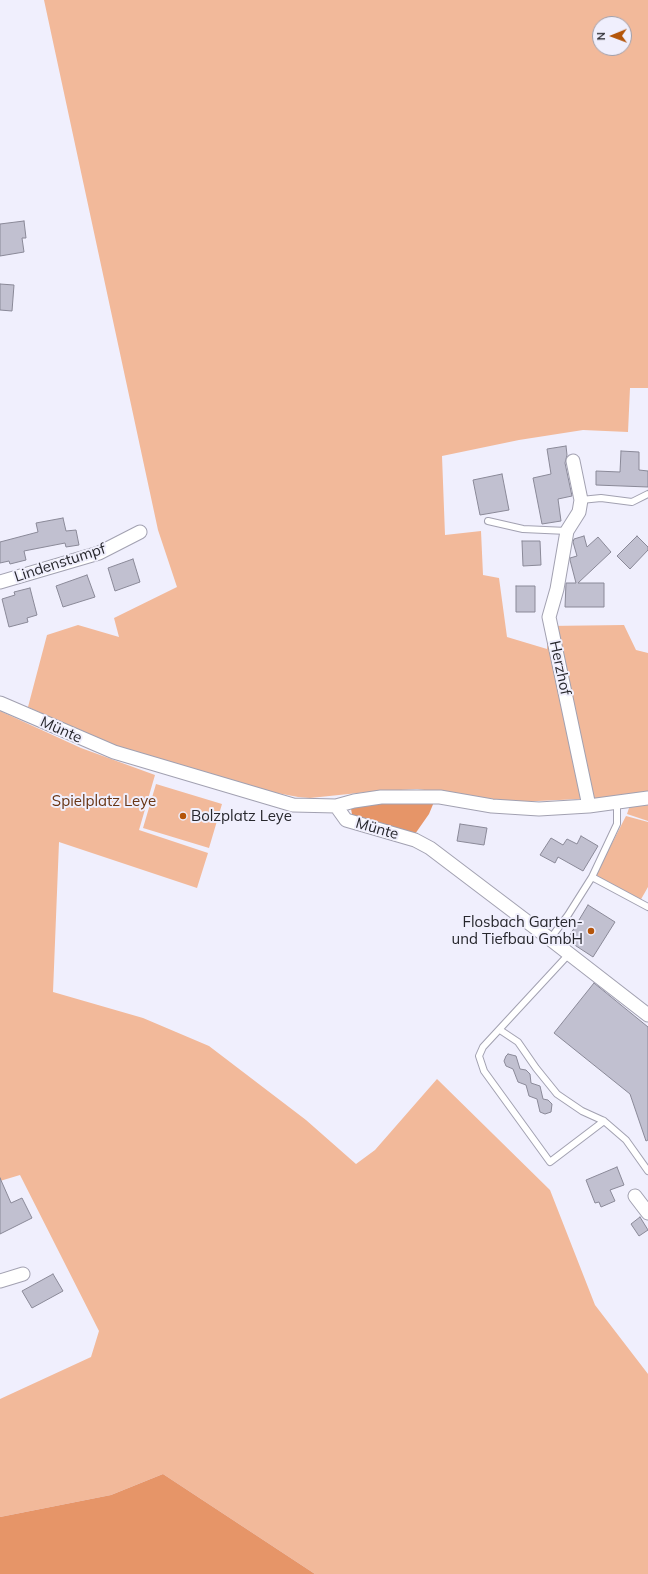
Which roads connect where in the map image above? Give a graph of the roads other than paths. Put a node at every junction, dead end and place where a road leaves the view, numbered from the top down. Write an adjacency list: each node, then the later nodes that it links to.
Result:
1 (573, 461): 3 (street, Herzhof)
2 (648, 494): 3 (lane)
3 (581, 500): 5 (street, Herzhof)
4 (488, 521): 5 (lane)
5 (567, 531): 12 (street, Herzhof)
6 (140, 532): 7 (street, Lindenstumpf)
7 (0, 582)
8 (0, 703): 11 (street, Münte)
9 (648, 798): 10 (street)
10 (617, 802): 12 (street); 13 (lane)
11 (336, 806): 12 (street); 15 (street, Münte)
12 (589, 806)
13 (592, 877): 14 (lane); 15 (lane)
14 (648, 907)
15 (550, 938): 16 (street, Münte)
16 (569, 954): 17 (street, Münte); 18 (lane)
17 (648, 1015)
18 (500, 1030): 19 (lane); 19 (lane)
19 (604, 1121): 20 (lane)
20 (648, 1171)
21 (635, 1196): 22 (street)
22 (648, 1213)
23 (24, 1274): 24 (street)
24 (0, 1281)

